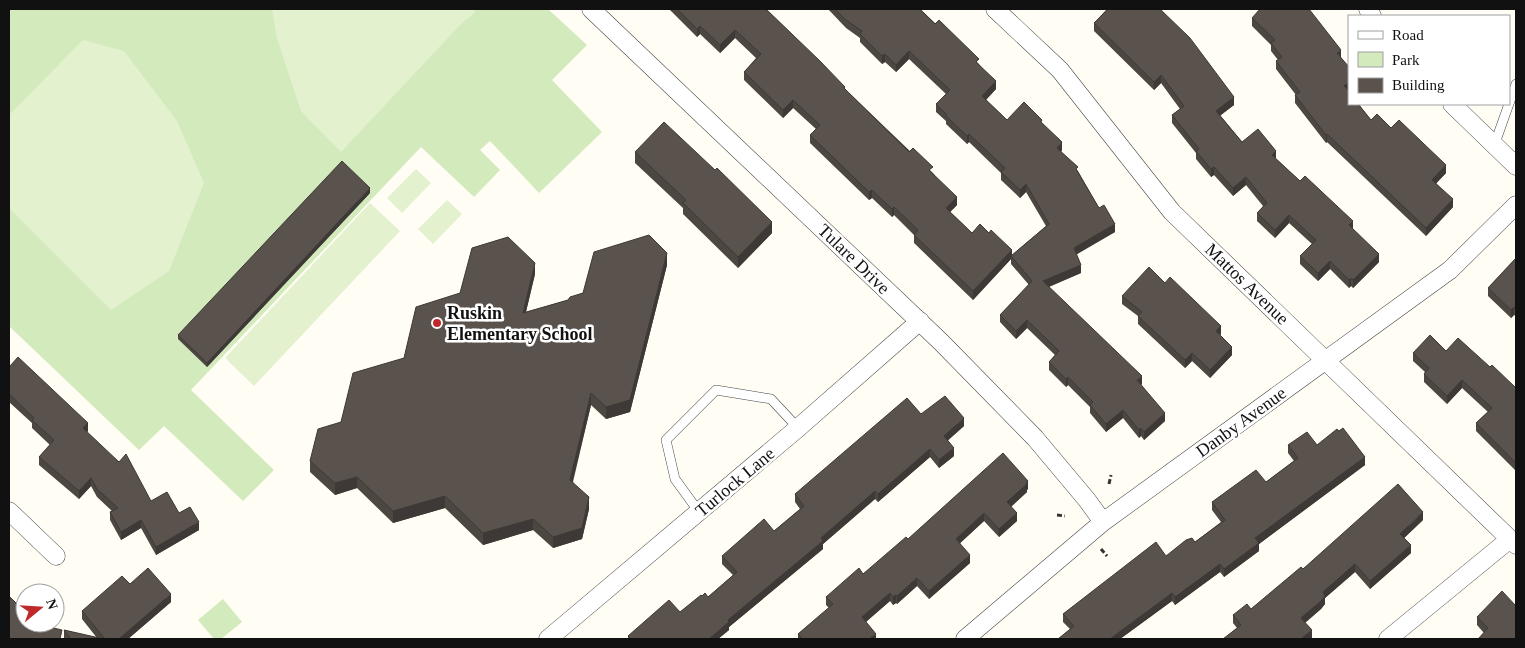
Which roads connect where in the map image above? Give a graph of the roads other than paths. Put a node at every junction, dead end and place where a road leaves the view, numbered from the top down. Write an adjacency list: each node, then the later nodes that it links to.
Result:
1 (591, 9): 10 (street, Tulare Drive)
2 (995, 9): 11 (street, Mattos Avenue)
3 (1516, 84): 4 (lane)
4 (1510, 101)
5 (1453, 105): 7 (street)
6 (1509, 105): 7 (lane)
7 (1494, 146): 8 (street)
8 (1516, 166)
9 (1516, 205): 11 (street, Danby Avenue)
10 (920, 321): 12 (street, Turlock Lane); 15 (street, Tulare Drive)
11 (1326, 360): 15 (street, Danby Avenue); 16 (street, Mattos Avenue)
12 (798, 428): 14 (street, Turlock Lane); 14 (lane)
13 (9, 511): 17 (street)
14 (699, 512): 18 (street, Turlock Lane)
15 (1103, 522): 19 (street, Danby Avenue)
16 (1513, 542): 20 (street)
17 (56, 556)
18 (548, 639)
19 (965, 639)
20 (1388, 639)

